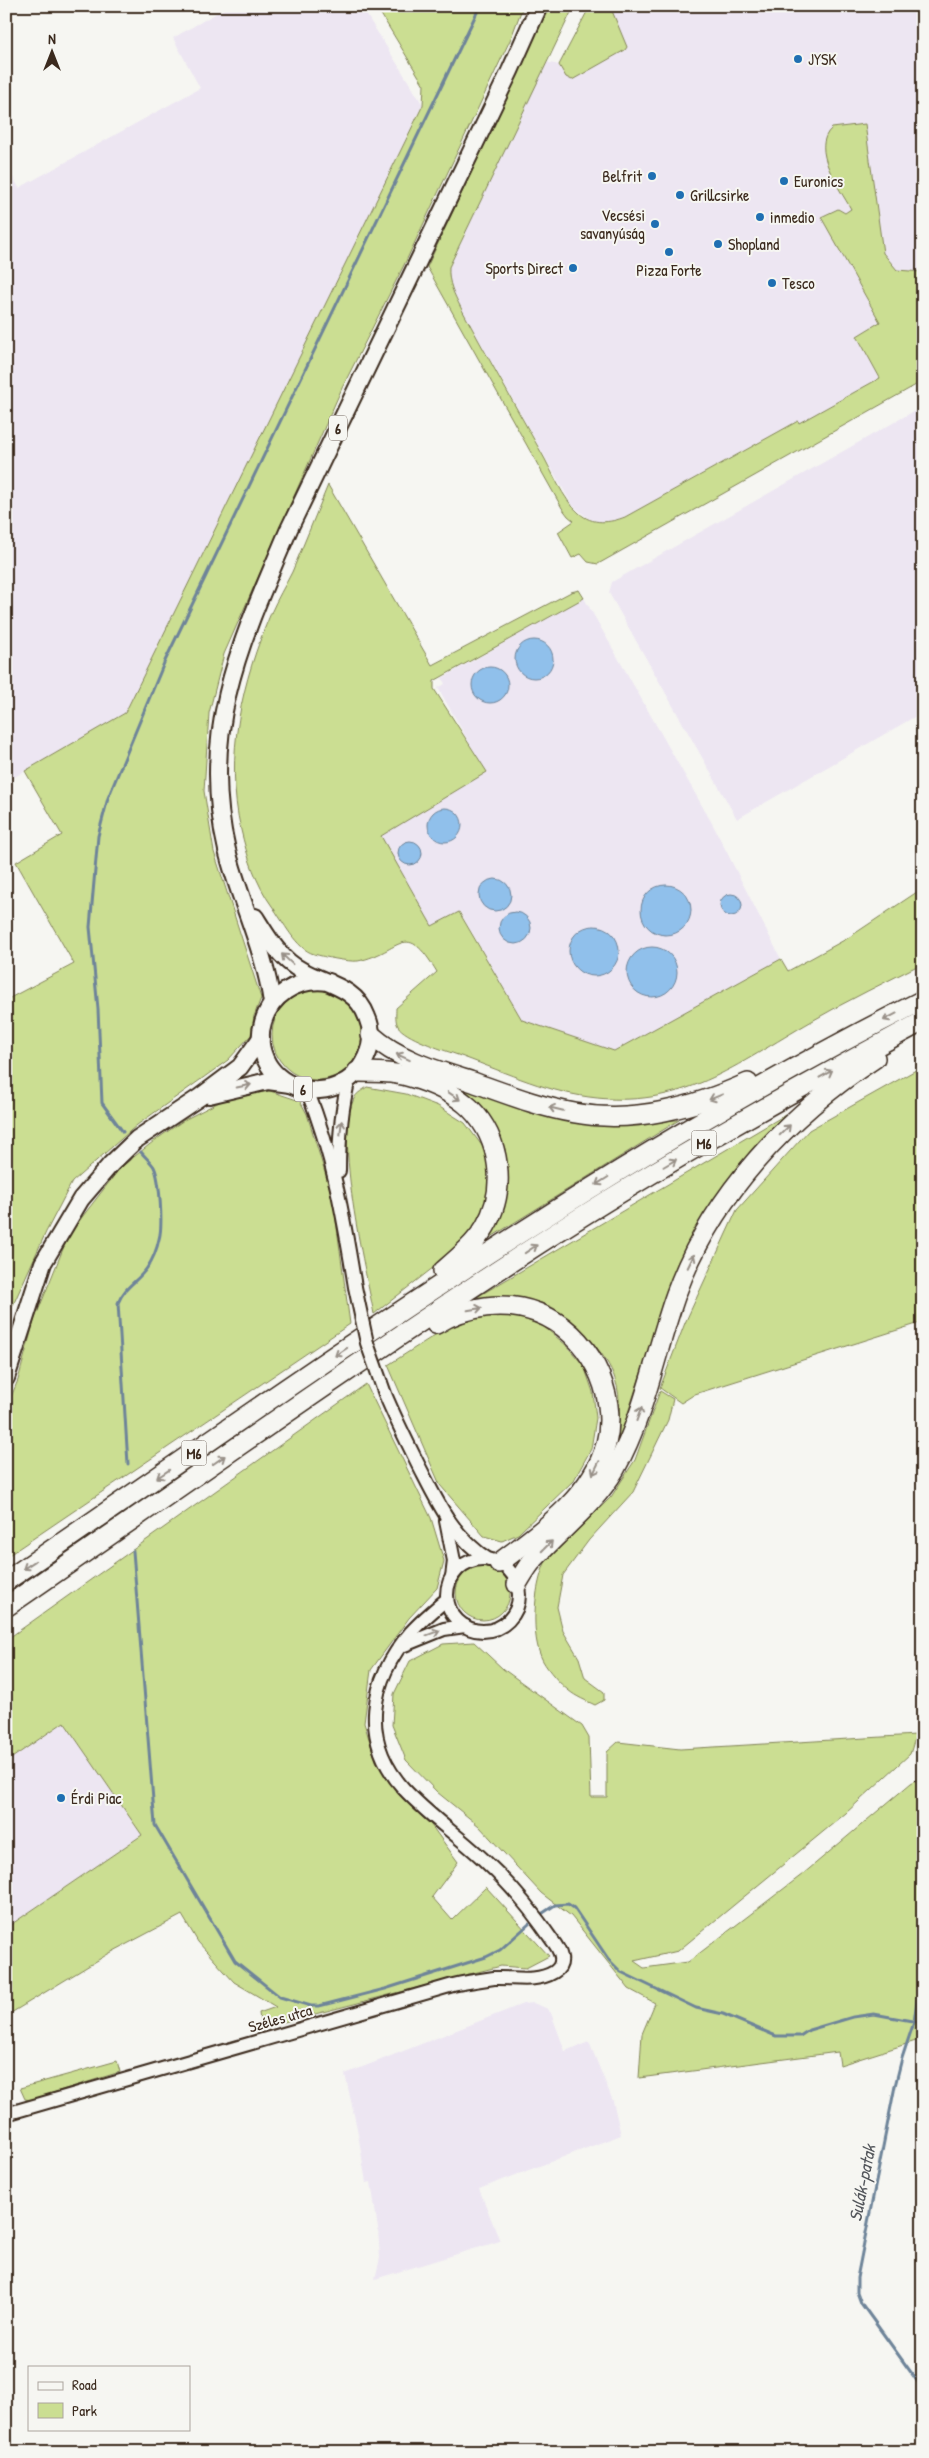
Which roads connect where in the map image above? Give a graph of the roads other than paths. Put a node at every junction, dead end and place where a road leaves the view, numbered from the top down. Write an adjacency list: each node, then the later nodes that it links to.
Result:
1 (539, 6): 2 (main road, 6)
2 (244, 901): 3 (main road, 6, one-way to 2); 5 (main road, 6)
3 (329, 982): 5 (main road, 6); 8 (main road, 6)
4 (923, 1000): 9 (highway, M6, one-way to 9)
5 (272, 1003): 10 (main road, 6)
6 (923, 1021): 17 (highway, M6, one-way to 6)
7 (923, 1032): 23 (highway, one-way to 7)
8 (371, 1035): 9 (highway, one-way to 8); 11 (main road, 6)
9 (856, 1035): 16 (highway, M6, one-way to 16)
10 (261, 1038): 12 (main road, 6); 14 (main road, 6)
11 (353, 1075): 13 (main road, 6); 15 (street, one-way to 11); 16 (highway, one-way to 16)
12 (290, 1084): 13 (main road, 6); 14 (main road, 6, one-way to 12)
13 (307, 1090): 15 (street)
14 (200, 1097): 18 (main road, 6)
15 (340, 1194): 19 (street, bridge)
16 (381, 1325): 22 (highway, M6, one-way to 22)
17 (382, 1348): 20 (highway, one-way to 20); 25 (highway, M6, one-way to 17)
18 (6, 1378)
19 (445, 1516): 20 (street); 21 (street)
20 (494, 1562): 21 (street); 23 (street)
21 (452, 1577): 24 (street)
22 (6, 1581)
23 (517, 1584): 26 (street)
24 (447, 1599): 26 (street); 27 (street)
25 (6, 1607)
26 (464, 1626): 27 (street, one-way to 26)
27 (402, 1646): 28 (street, Széles utca)
28 (6, 2114)

